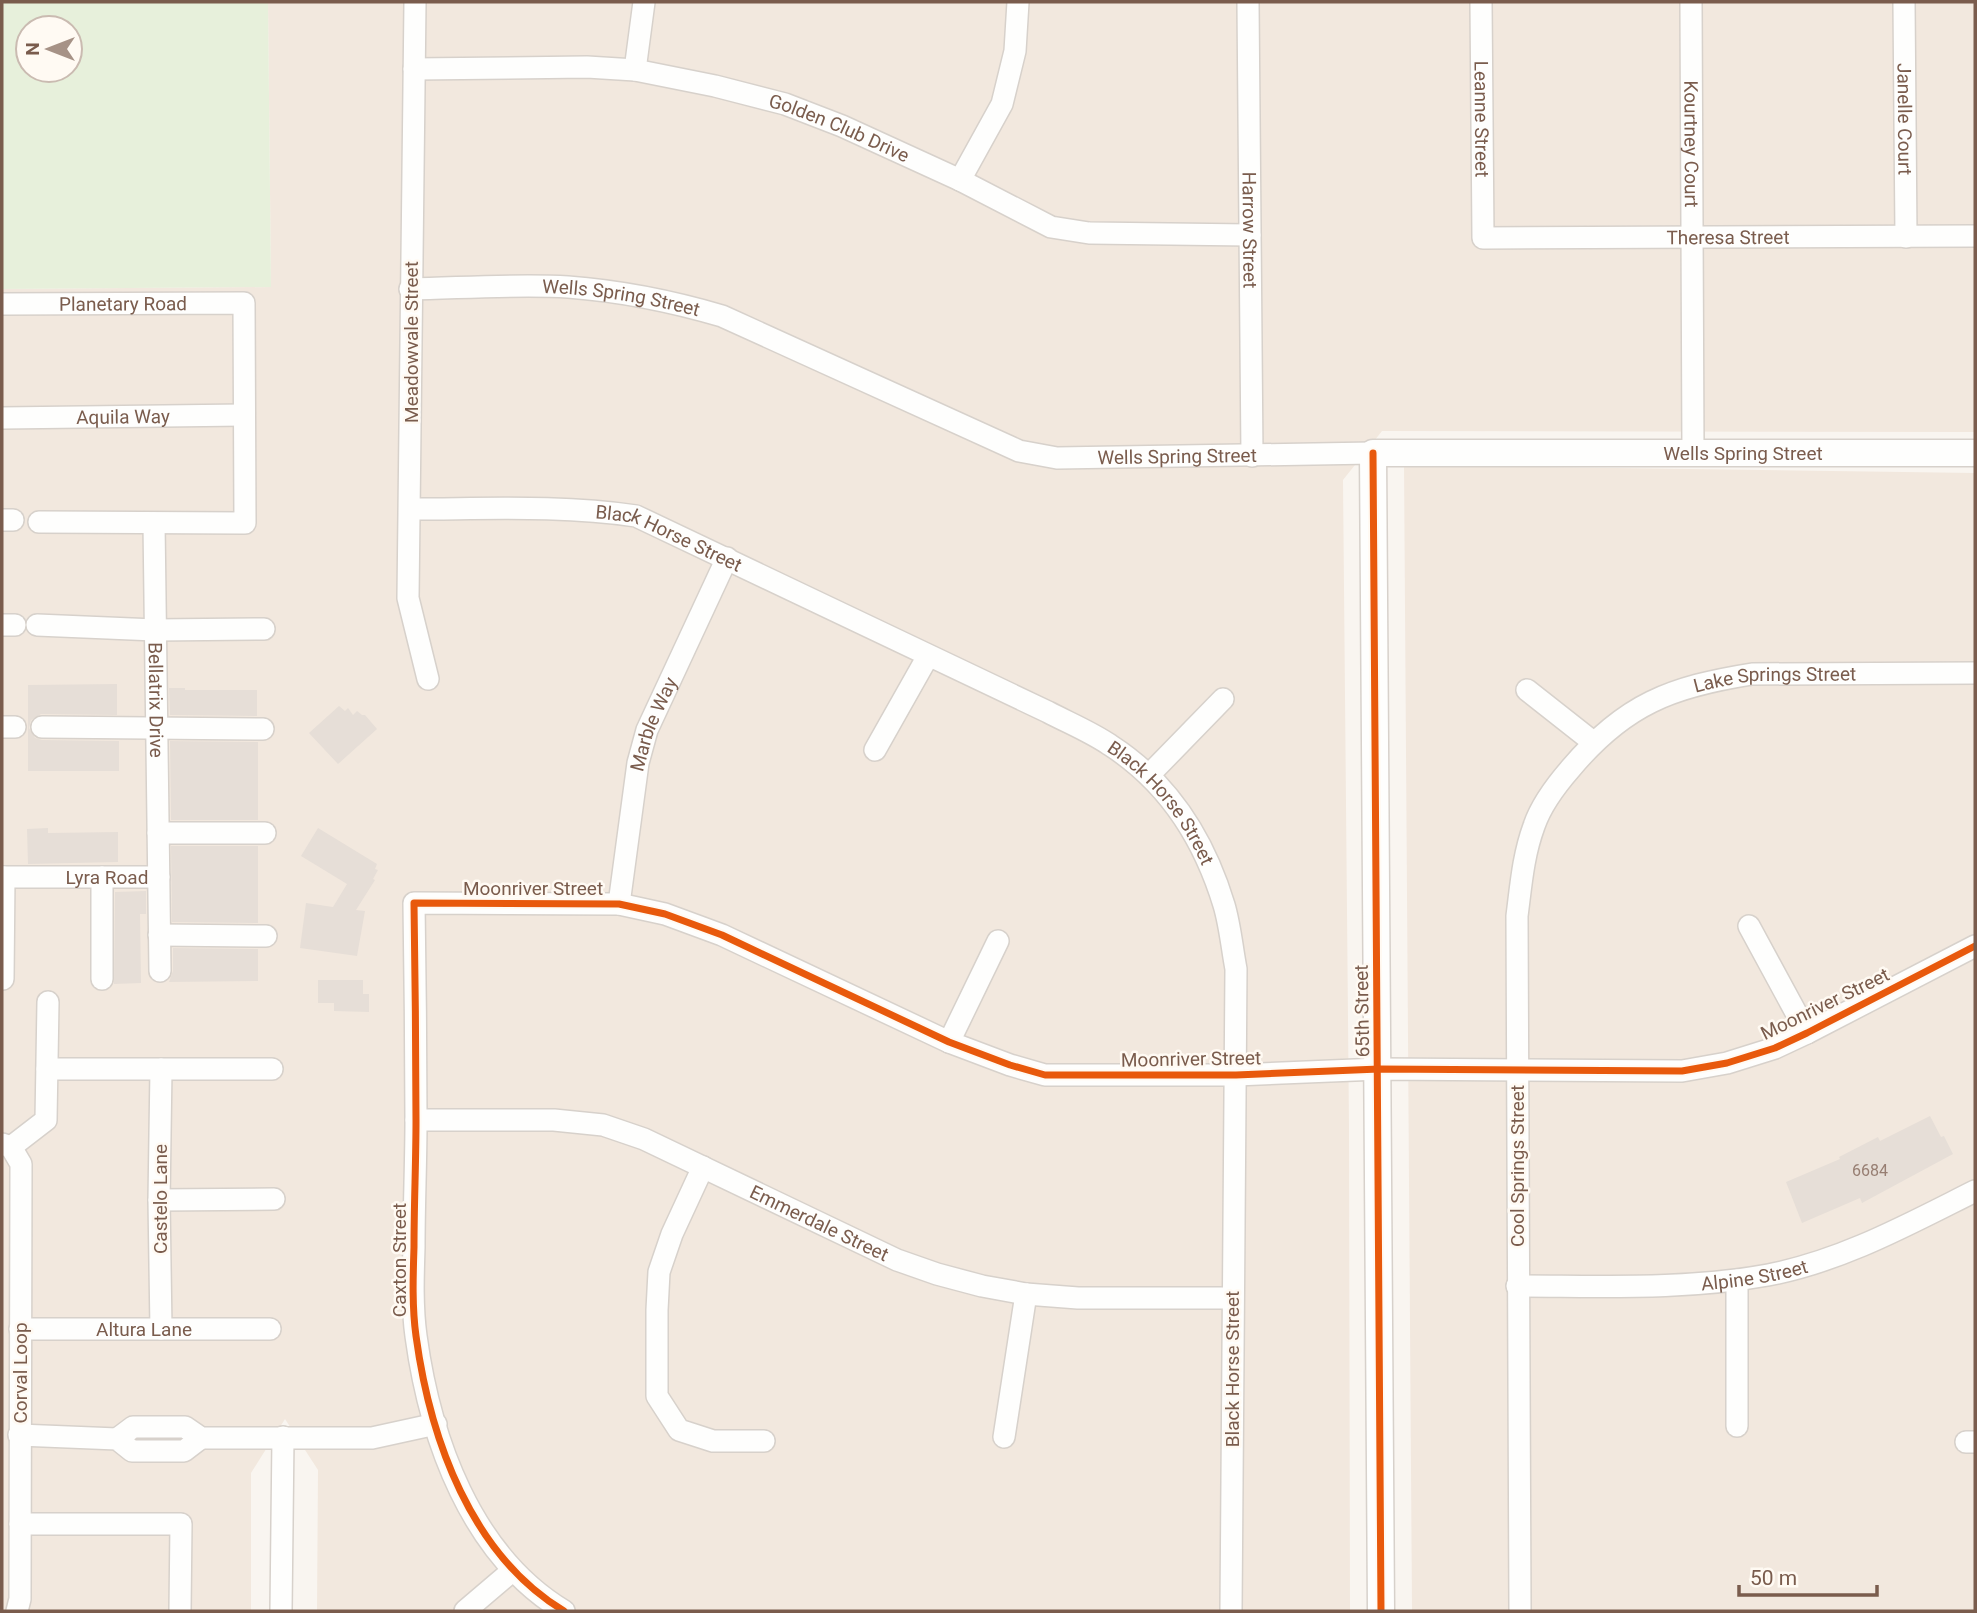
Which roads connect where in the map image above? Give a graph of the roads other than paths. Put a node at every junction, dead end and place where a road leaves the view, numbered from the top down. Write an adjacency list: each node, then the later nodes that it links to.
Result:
1 (415, 2): 8 (street, Meadowvale Street)
2 (644, 2): 9 (street)
3 (1018, 2): 10 (street)
4 (1248, 2): 11 (street, Harrow Street)
5 (1481, 2): 14 (street, Leanne Street)
6 (1691, 2): 15 (street, Kourtney Court)
7 (1904, 2): 13 (street, Janelle Court)
8 (414, 69): 9 (street, Golden Club Drive); 16 (street, Meadowvale Street)
9 (635, 70): 10 (street, Golden Club Drive)
10 (960, 180): 11 (street, Golden Club Drive)
11 (1250, 235): 23 (street, Harrow Street)
12 (1975, 236): 13 (street, Theresa Street)
13 (1906, 237): 15 (street, Theresa Street)
14 (1483, 238): 15 (street, Theresa Street)
15 (1692, 238): 20 (street, Kourtney Court)
16 (410, 289): 23 (street, Wells Spring Street); 24 (street, Meadowvale Street)
17 (2, 304): 18 (street, Planetary Road)
18 (243, 415): 19 (street, Aquila Way); 26 (street)
19 (2, 418)
20 (1693, 452): 21 (street, Wells Spring Street); 22 (street, Wells Spring Street)
21 (1373, 453): 23 (street, Wells Spring Street); 63 (street, 65th Street)
22 (1975, 453)
23 (1252, 456)
24 (410, 509): 27 (street, Black Horse Street); 33 (street, Meadowvale Street)
25 (39, 522): 26 (street)
26 (154, 523): 30 (street, Bellatrix Drive)
27 (727, 558): 31 (street, Black Horse Street); 48 (street, Marble Way)
28 (37, 625): 30 (street)
29 (264, 629): 30 (street)
30 (155, 630): 37 (street, Bellatrix Drive)
31 (928, 656): 40 (street); 41 (street, Black Horse Street)
32 (1975, 673): 39 (street, Lake Springs Street)
33 (428, 679)
34 (1527, 691): 39 (street)
35 (1223, 699): 41 (street)
36 (42, 727): 37 (street)
37 (157, 727): 38 (street); 42 (street, Bellatrix Drive)
38 (263, 729)
39 (1593, 742): 64 (street, Cool Springs Street)
40 (875, 750)
41 (1149, 775): 65 (street, Black Horse Street)
42 (158, 833): 43 (street); 46 (street, Bellatrix Drive)
43 (265, 833)
44 (3, 877): 45 (street, Lyra Road); 55 (street)
45 (102, 877): 46 (street, Lyra Road); 56 (street)
46 (159, 877): 50 (street, Lyra Road)
47 (414, 903): 48 (street, Moonriver Street); 66 (street, Caxton Street)
48 (619, 904): 59 (street, Moonriver Street)
49 (1749, 926): 58 (street)
50 (159, 935): 51 (street); 54 (street, Lyra Road)
51 (266, 936)
52 (998, 941): 59 (street)
53 (1975, 946): 58 (street, Moonriver Street)
54 (160, 971)
55 (3, 979)
56 (102, 979)
57 (48, 1002): 60 (street)
58 (1807, 1033): 64 (street, Moonriver Street)
59 (949, 1042): 65 (street, Moonriver Street)
60 (47, 1069): 61 (street); 67 (street)
61 (161, 1069): 62 (street); 71 (street, Castelo Lane)
62 (272, 1069)
63 (1379, 1069): 64 (street, Moonriver Street); 65 (street, Moonriver Street); 97 (street, 65th Street)
64 (1517, 1069): 73 (street, Cool Springs Street)
65 (1236, 1075): 75 (street, Black Horse Street)
66 (416, 1120): 68 (street, Emmerdale Street); 79 (street, Caxton Street)
67 (6, 1146): 76 (street, Corval Loop)
68 (703, 1167): 74 (street, Emmerdale Street); 87 (street)
69 (1975, 1191): 72 (street, Alpine Street)
70 (274, 1199): 71 (street)
71 (159, 1200): 77 (street, Castelo Lane)
72 (1737, 1280): 73 (street, Alpine Street); 80 (street)
73 (1517, 1286): 98 (street, Cool Springs Street)
74 (1027, 1294): 75 (street, Emmerdale Street); 84 (street)
75 (1232, 1298): 96 (street, Black Horse Street)
76 (20, 1329): 77 (street, Altura Lane); 82 (street, Corval Loop)
77 (161, 1329): 78 (street, Altura Lane)
78 (270, 1329)
79 (436, 1424): 83 (street); 90 (street, Caxton Street)
80 (1737, 1426)
81 (154, 1427): 85 (street); 86 (street); 88 (street)
82 (19, 1435): 86 (street); 89 (street, Corval Loop)
83 (283, 1437): 85 (street); 93 (street)
84 (1004, 1437)
85 (201, 1438): 88 (street)
86 (117, 1439): 88 (street)
87 (764, 1441)
88 (155, 1451)
89 (20, 1524): 91 (street, Corval Loop); 92 (street)
90 (512, 1571): 94 (street); 95 (street, Caxton Street)
91 (17, 1611)
92 (180, 1611)
93 (281, 1611)
94 (465, 1611)
95 (564, 1611)
96 (1231, 1611)
97 (1381, 1611)
98 (1520, 1611)

